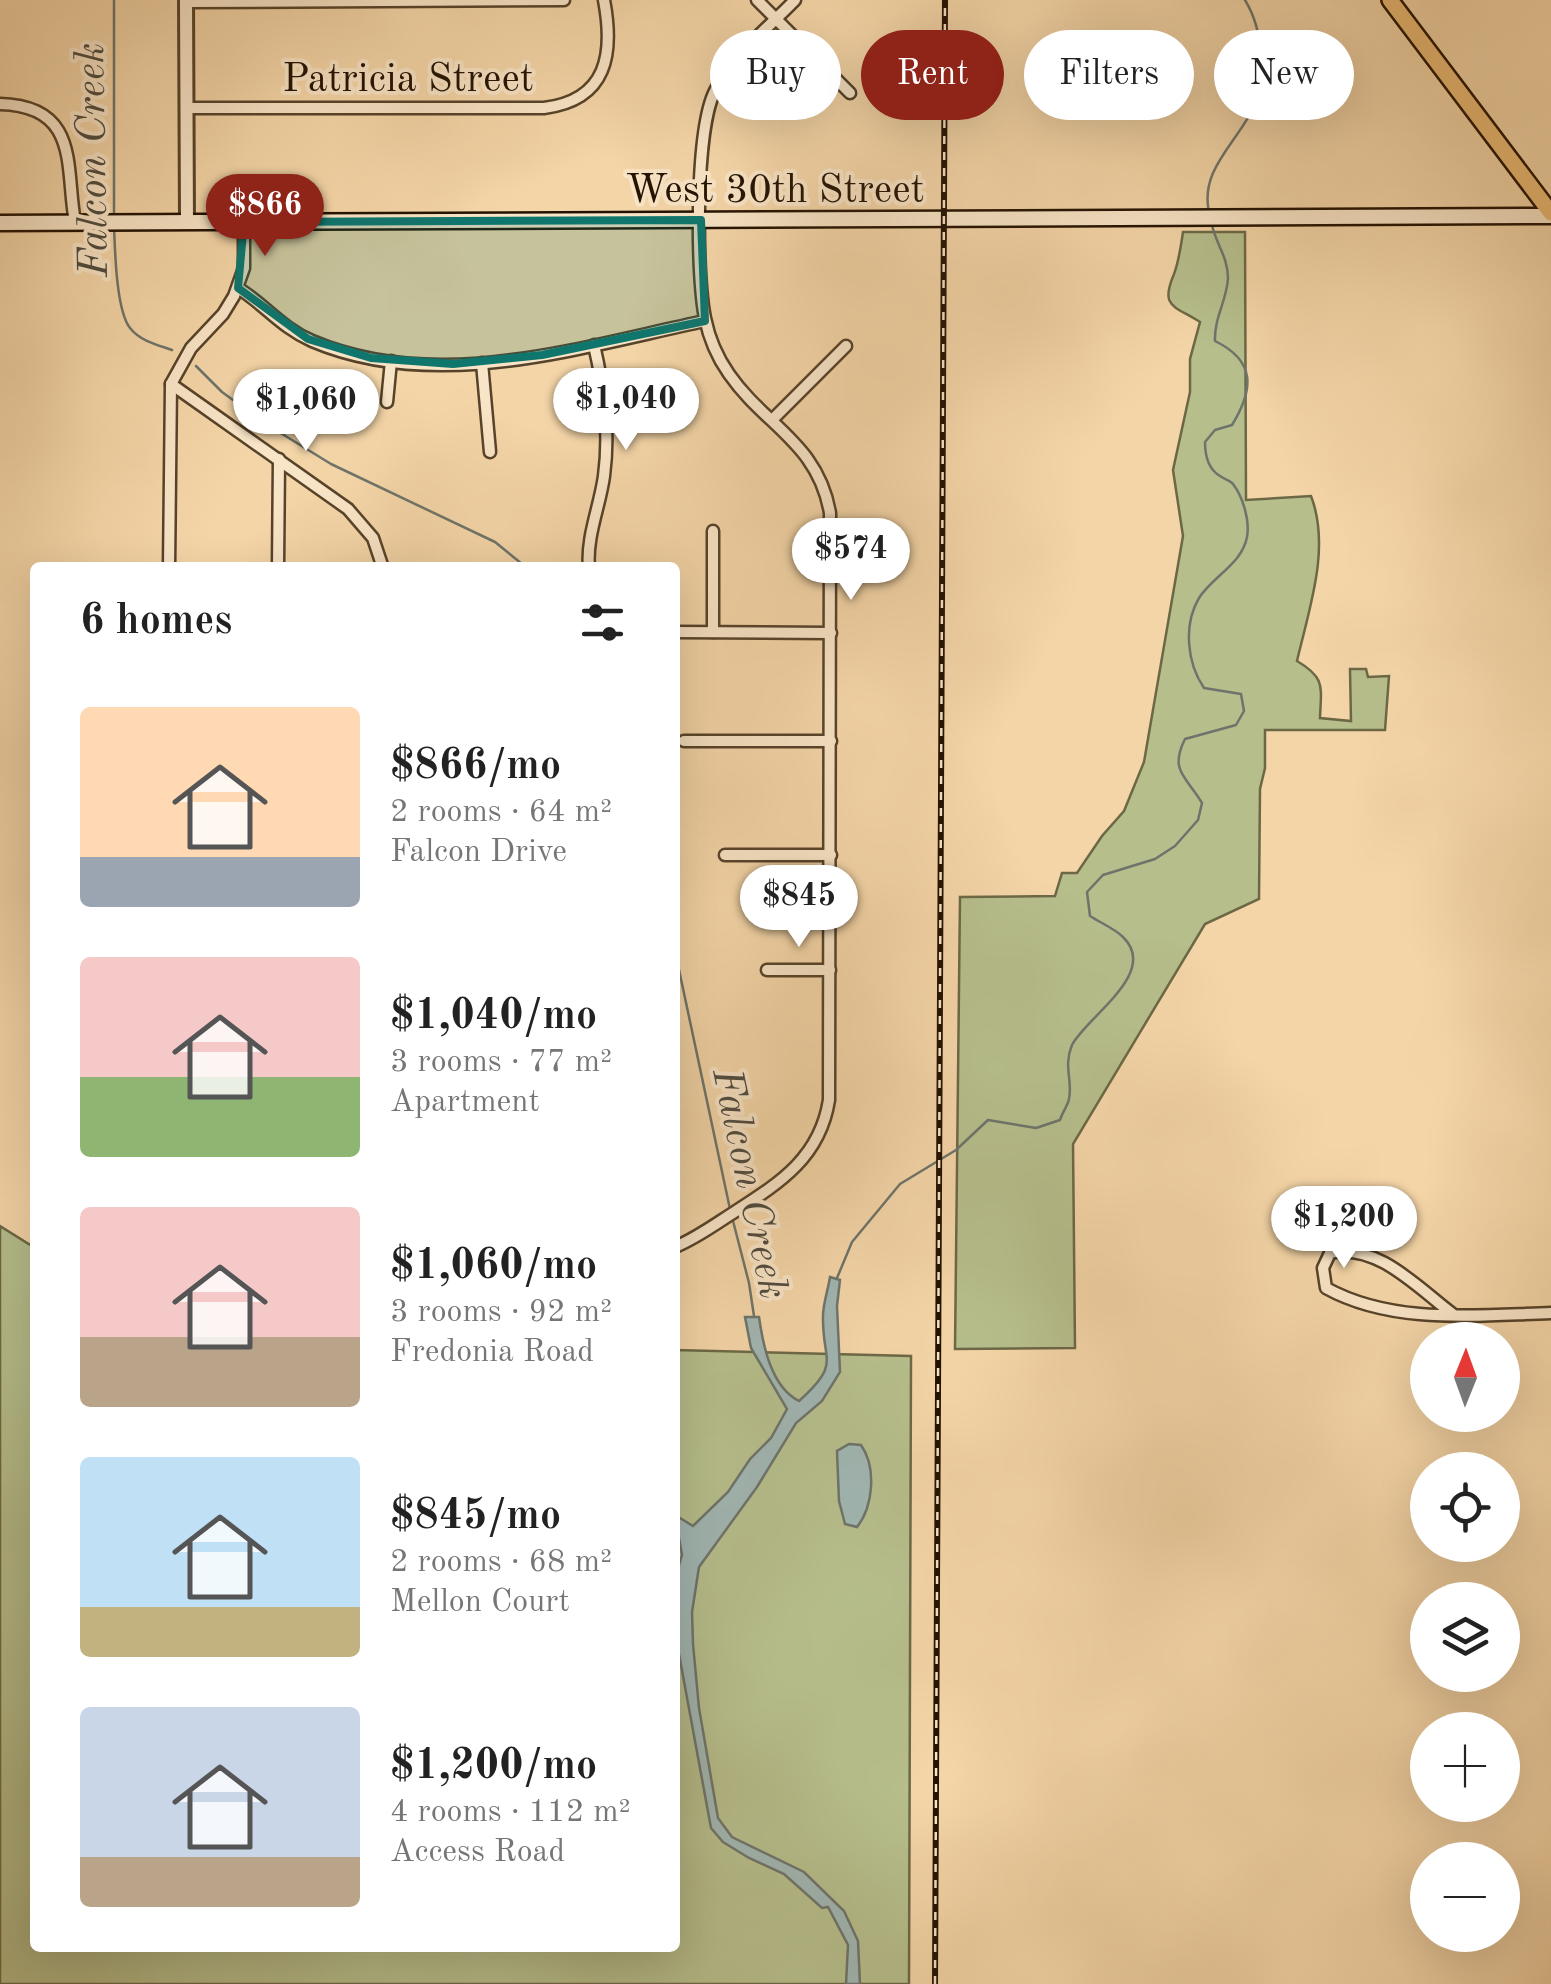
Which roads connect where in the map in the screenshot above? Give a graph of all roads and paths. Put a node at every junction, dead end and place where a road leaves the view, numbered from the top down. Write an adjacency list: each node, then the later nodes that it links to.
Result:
1 (564, 0): 6 (street)
2 (604, 0): 10 (street, Patricia Street)
3 (757, 0): 7 (street)
4 (795, 0): 7 (street)
5 (1390, 0): 11 (main road)
6 (186, 1): 10 (street)
7 (776, 19): 8 (street); 12 (street)
8 (850, 93)
9 (0, 104): 13 (street)
10 (187, 108): 14 (street)
11 (1551, 215): 12 (main road, West 30th Street)
12 (701, 220): 15 (main road, West 30th Street); 18 (street)
13 (75, 222): 14 (main road, West 30th Street); 16 (main road, West 30th Street)
14 (188, 222): 15 (main road, West 30th Street)
15 (244, 222): 17 (street)
16 (0, 223)
17 (238, 288): 21 (street); 23 (street)
18 (705, 321): 19 (street); 25 (street)
19 (594, 344): 22 (street); 32 (street)
20 (846, 346): 25 (street)
21 (391, 361): 22 (street); 24 (street)
22 (482, 363): 26 (street)
23 (170, 384): 27 (street); 29 (street)
24 (388, 402)
25 (772, 420): 35 (street)
26 (490, 452)
27 (279, 459): 30 (street); 31 (street)
28 (713, 531): 34 (street)
29 (168, 562)
30 (278, 562)
31 (381, 562)
32 (589, 562)
33 (680, 632): 34 (street)
34 (712, 632): 35 (street)
35 (831, 633): 37 (street)
36 (684, 741): 37 (street)
37 (831, 741): 39 (street)
38 (724, 855): 39 (street)
39 (830, 855): 41 (street)
40 (767, 970): 41 (street)
41 (830, 970): 42 (street)
42 (680, 1244)
43 (1551, 1312): 44 (street)
44 (1454, 1315): 44 (street)

